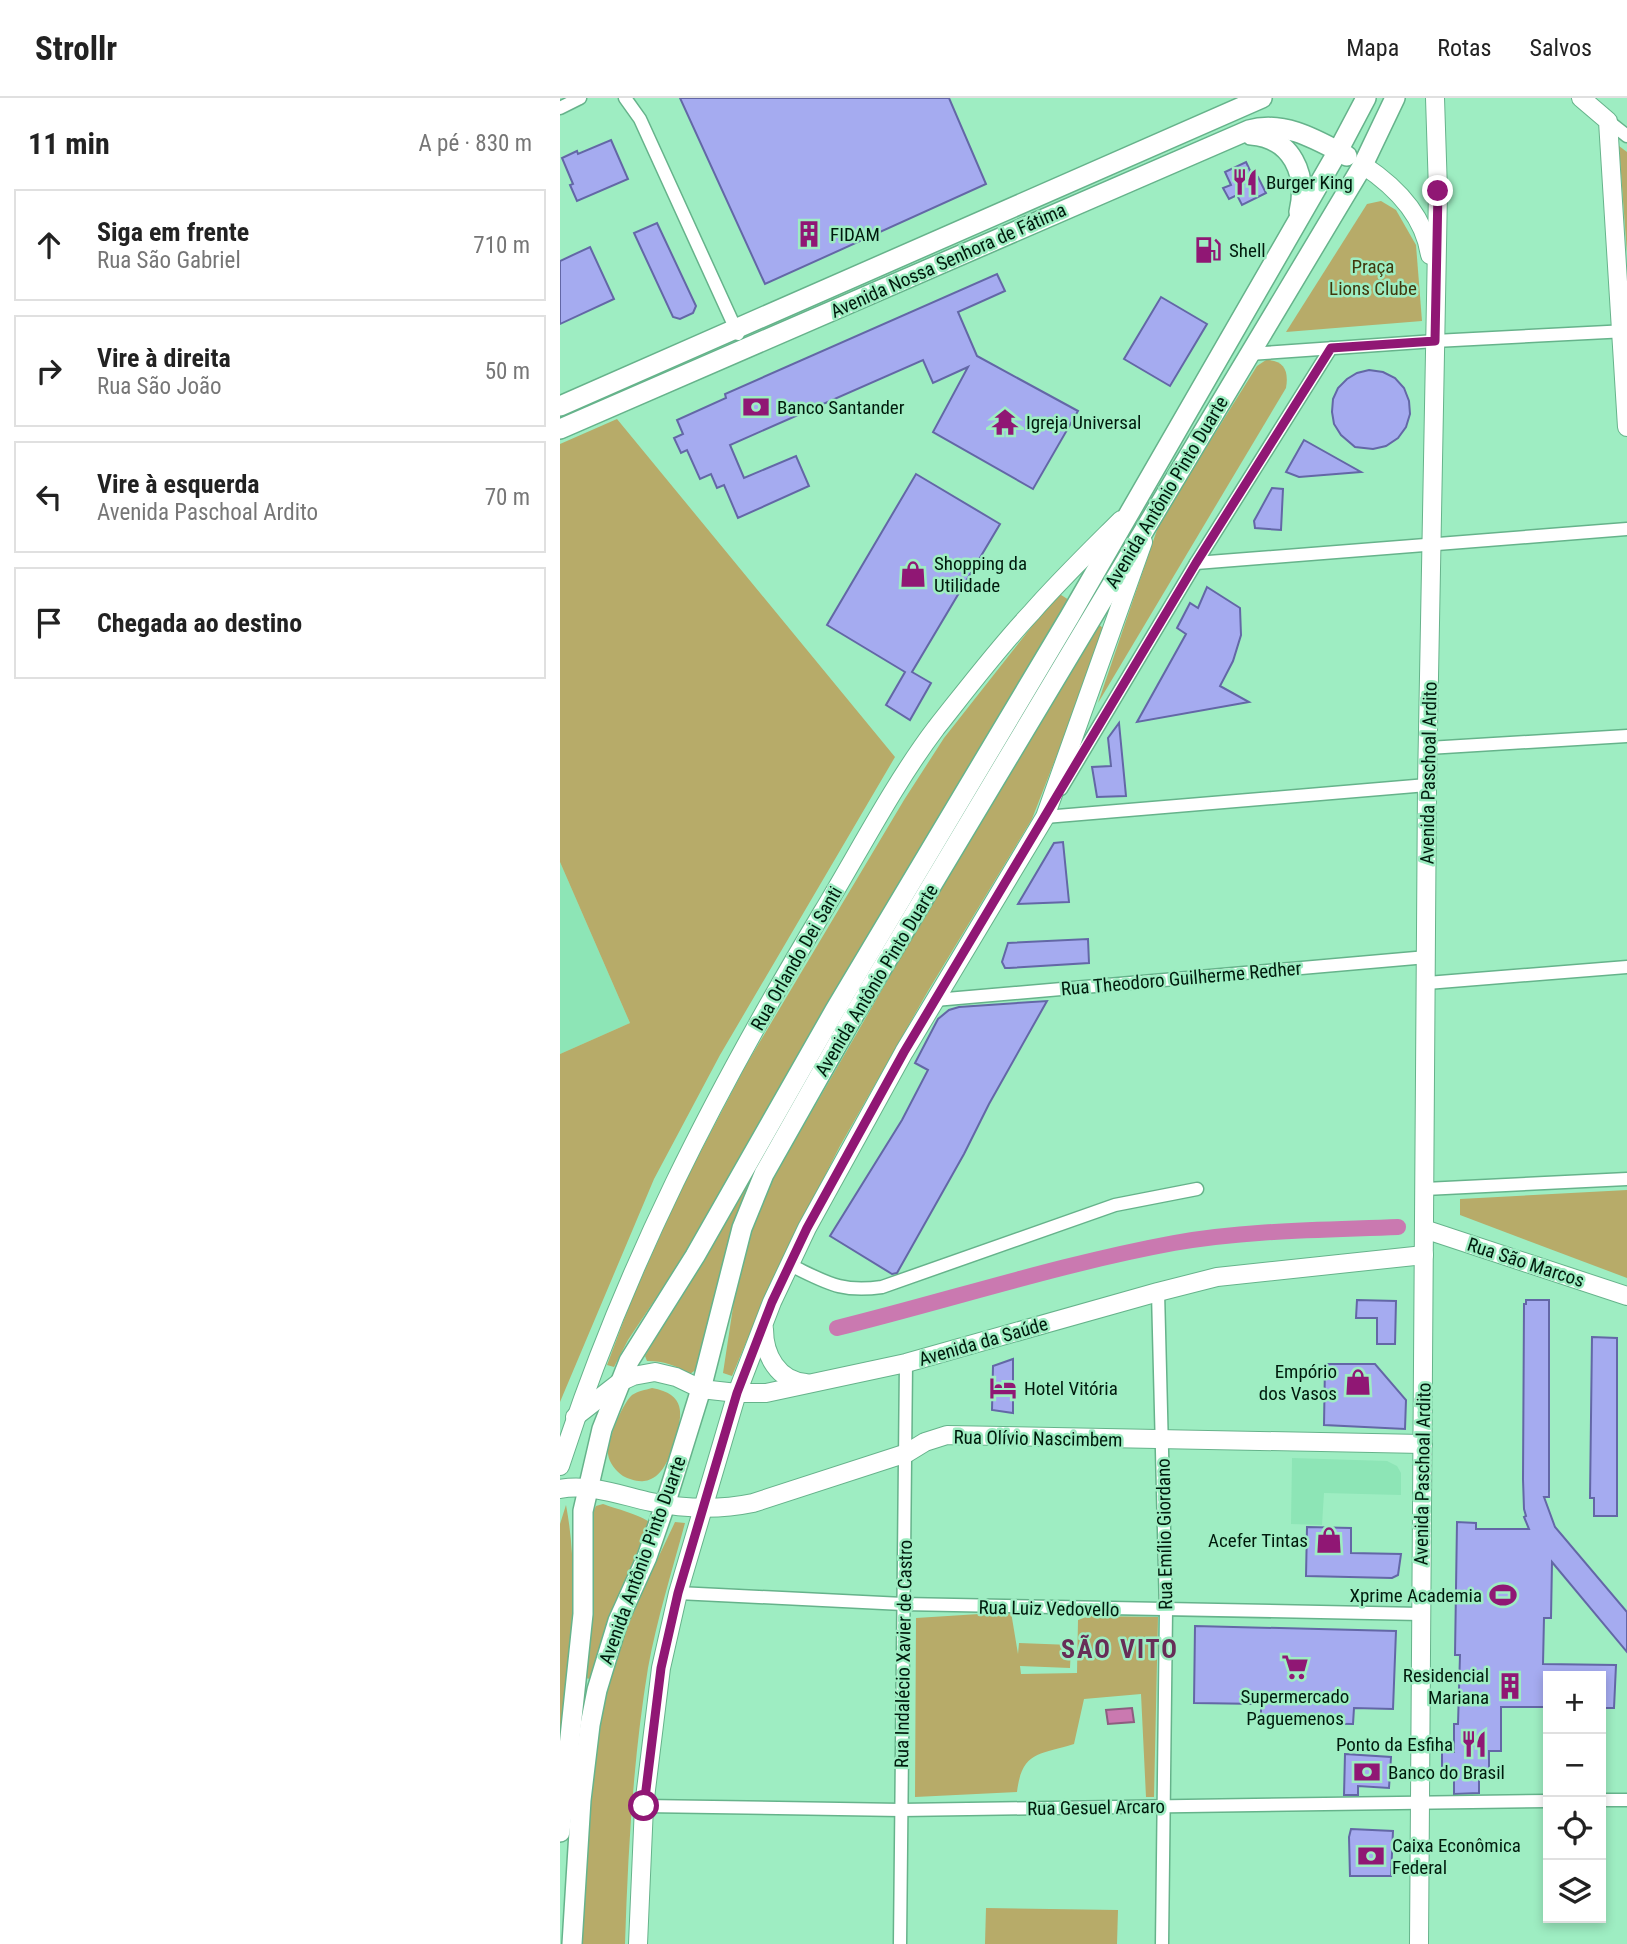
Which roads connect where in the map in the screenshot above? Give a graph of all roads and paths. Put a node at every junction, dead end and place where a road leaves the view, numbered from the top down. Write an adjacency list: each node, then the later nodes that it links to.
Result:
1 (580, 98): 9 (street)
2 (625, 98): 10 (street)
3 (639, 98): 10 (street)
4 (1262, 98): 18 (main road, Avenida Nossa Senhora de Fátima)
5 (1366, 98): 14 (main road, Avenida Antônio Pinto Duarte)
6 (1395, 98): 15 (main road, Avenida Antônio Pinto Duarte)
7 (1435, 98): 17 (main road, Avenida Paschoal Ardito)
8 (1580, 99): 11 (main road)
9 (560, 108)
10 (640, 119): 18 (street)
11 (1608, 121): 13 (street); 19 (main road)
12 (1232, 136): 14 (main road, Avenida Nossa Senhora de Fátima); 16 (main road); 22 (main road, Avenida Nossa Senhora de Fátima)
13 (1627, 136)
14 (1338, 151): 15 (main road, Avenida Nossa Senhora de Fátima); 16 (main road, Avenida Antônio Pinto Duarte)
15 (1363, 164): 17 (main road, Avenida Paschoal Ardito); 23 (main road, Avenida Antônio Pinto Duarte)
16 (1296, 224): 27 (main road, Avenida Antônio Pinto Duarte)
17 (1435, 290): 20 (main road, Avenida Paschoal Ardito)
18 (736, 330): 22 (street); 24 (main road, Avenida Nossa Senhora de Fátima)
19 (1624, 331): 20 (street); 25 (main road)
20 (1435, 341): 21 (street); 30 (main road, Avenida Paschoal Ardito)
21 (1331, 348): 23 (street); 31 (street)
22 (745, 349): 26 (main road, Avenida Nossa Senhora de Fátima)
23 (1249, 354): 28 (main road, Avenida Antônio Pinto Duarte)
24 (560, 406)
25 (1627, 427)
26 (560, 429)
27 (1131, 510): 51 (main road, Avenida Antônio Pinto Duarte); 55 (main road, Rua Orlando Dei Santi)
28 (1152, 516): 35 (main road); 53 (main road, Avenida Antônio Pinto Duarte)
29 (1627, 529): 30 (street)
30 (1432, 545): 31 (street); 33 (main road, Avenida Paschoal Ardito)
31 (1196, 563): 35 (street)
32 (1627, 736): 33 (street)
33 (1428, 748): 34 (main road, Avenida Paschoal Ardito)
34 (1427, 785): 35 (street); 36 (main road, Avenida Paschoal Ardito)
35 (1045, 817): 39 (main road)
36 (1427, 957): 38 (main road, Avenida Paschoal Ardito); 39 (street, Rua Theodoro Guilherme Redher)
37 (1627, 967): 38 (street)
38 (1427, 983): 42 (main road, Avenida Paschoal Ardito)
39 (935, 1000): 46 (main road)
40 (1627, 1179): 42 (street)
41 (1197, 1189): 46 (street)
42 (1425, 1189): 43 (main road, Avenida Paschoal Ardito)
43 (1424, 1229): 44 (main road, Rua São Marcos); 45 (main road, Avenida Paschoal Ardito)
44 (1449, 1237): 45 (main road); 48 (main road, Rua São Marcos)
45 (1424, 1255): 47 (main road, Avenida da Saúde); 58 (main road, Avenida Paschoal Ardito)
46 (790, 1265): 49 (main road)
47 (1158, 1292): 50 (main road, Avenida da Saúde); 57 (street, Rua Emílio Giordano)
48 (1627, 1296)
49 (766, 1317): 52 (main road); 54 (main road)
50 (906, 1363): 52 (main road, Avenida da Saúde); 59 (street, Rua Indalécio Xavier de Castro)
51 (621, 1382): 53 (main road, Avenida da Saúde); 55 (main road, Avenida da Saúde); 62 (main road, Avenida Antônio Pinto Duarte)
52 (813, 1384): 54 (main road, Avenida da Saúde)
53 (701, 1389): 54 (main road, Avenida da Saúde); 63 (main road, Avenida Antônio Pinto Duarte)
54 (737, 1393): 64 (main road)
55 (576, 1416): 56 (main road, Avenida da Saúde); 60 (main road, Rua Orlando Dei Santi)
56 (560, 1427)
57 (1161, 1440): 58 (main road, Rua Olívio Nascimbem); 59 (main road, Rua Olívio Nascimbem); 67 (street, Rua Emílio Giordano)
58 (1423, 1444): 68 (main road, Avenida Paschoal Ardito)
59 (907, 1452): 64 (main road, Rua Olívio Nascimbem); 66 (street, Rua Indalécio Xavier de Castro)
60 (560, 1466)
61 (560, 1489): 62 (main road)
62 (587, 1489): 63 (main road); 76 (main road, Avenida Antônio Pinto Duarte)
63 (665, 1505): 64 (main road, Rua Olívio Nascimbem); 77 (main road, Avenida Antônio Pinto Duarte)
64 (701, 1508): 65 (main road)
65 (678, 1593): 66 (street, Rua Luiz Vedovello); 73 (main road)
66 (904, 1604): 67 (street, Rua Luiz Vedovello); 75 (street, Rua Indalécio Xavier de Castro)
67 (1166, 1610): 68 (street, Rua Luiz Vedovello); 74 (street, Rua Emílio Giordano)
68 (1421, 1614): 72 (main road, Avenida Paschoal Ardito)
69 (1606, 1800): 70 (street)
70 (1627, 1800)
71 (1543, 1801): 72 (street, Rua Gesuel Arcaro)
72 (1420, 1803): 74 (street, Rua Gesuel Arcaro); 81 (main road, Avenida Paschoal Ardito)
73 (644, 1806): 75 (street, Rua Gesuel Arcaro); 78 (main road)
74 (1163, 1806): 75 (street, Rua Gesuel Arcaro); 80 (street, Rua Emílio Giordano)
75 (901, 1810): 79 (street, Rua Indalécio Xavier de Castro)
76 (560, 1832)
77 (572, 1944)
78 (638, 1944)
79 (900, 1944)
80 (1162, 1944)
81 (1419, 1944)

